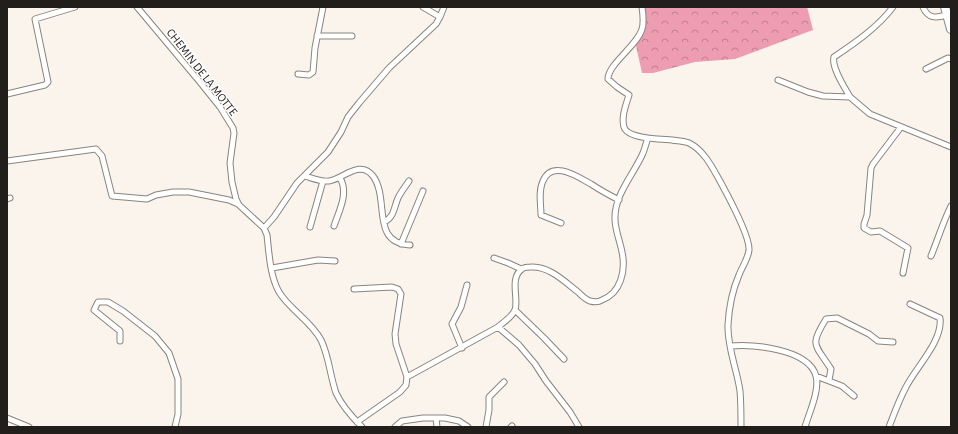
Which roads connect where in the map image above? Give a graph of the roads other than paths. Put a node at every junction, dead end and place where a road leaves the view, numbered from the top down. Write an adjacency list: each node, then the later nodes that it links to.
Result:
1 (75, 7): 18 (street)
2 (137, 7): 30 (street, CHEMIN DE LA MOTTE)
3 (323, 7): 12 (street)
4 (423, 7): 10 (street)
5 (444, 7): 10 (street)
6 (642, 7): 21 (street)
7 (893, 7): 19 (street)
8 (923, 7): 9 (street)
9 (946, 11): 11 (main road)
10 (440, 17): 24 (street)
11 (951, 29)
12 (317, 36): 13 (street); 16 (street)
13 (352, 36)
14 (951, 58): 15 (street)
15 (926, 69)
16 (298, 74)
17 (778, 80): 19 (street)
18 (7, 94)
19 (850, 97): 20 (street)
20 (901, 127): 22 (street); 44 (street)
21 (648, 138): 29 (street); 52 (street)
22 (951, 147)
23 (7, 161): 30 (street)
24 (305, 176): 26 (street); 36 (street)
25 (340, 178): 26 (street); 32 (street); 34 (street)
26 (323, 181): 35 (street)
27 (409, 181): 32 (street)
28 (423, 191): 37 (street)
29 (618, 200): 33 (street); 43 (street)
30 (239, 205): 36 (street, CHEMIN DE LA MOTTE)
31 (951, 206): 39 (street)
32 (384, 222): 37 (street)
33 (561, 223)
34 (334, 226)
35 (310, 227)
36 (264, 228): 42 (street)
37 (401, 244): 38 (street)
38 (410, 245)
39 (931, 256)
40 (494, 258): 43 (street)
41 (336, 262): 42 (street)
42 (272, 268): 62 (street)
43 (521, 269): 48 (street)
44 (903, 273)
45 (467, 285): 53 (street)
46 (354, 289): 56 (street)
47 (910, 304): 73 (street)
48 (515, 310): 49 (street); 54 (street)
49 (498, 327): 53 (street); 70 (street)
50 (120, 341): 64 (street)
51 (892, 342): 57 (street)
52 (730, 346): 55 (street); 71 (street)
53 (462, 348): 56 (street)
54 (564, 359)
55 (816, 376): 57 (street); 72 (street)
56 (407, 377): 62 (street)
57 (829, 380): 59 (street)
58 (504, 382): 69 (street)
59 (854, 396)
60 (7, 418): 63 (street)
61 (436, 418): 66 (street); 67 (street); 68 (street)
62 (357, 422): 65 (street)
63 (29, 427)
64 (175, 427)
65 (362, 427)
66 (395, 427)
67 (437, 427)
68 (468, 427)
69 (486, 427)
70 (579, 427)
71 (741, 427)
72 (806, 427)
73 (889, 427)

